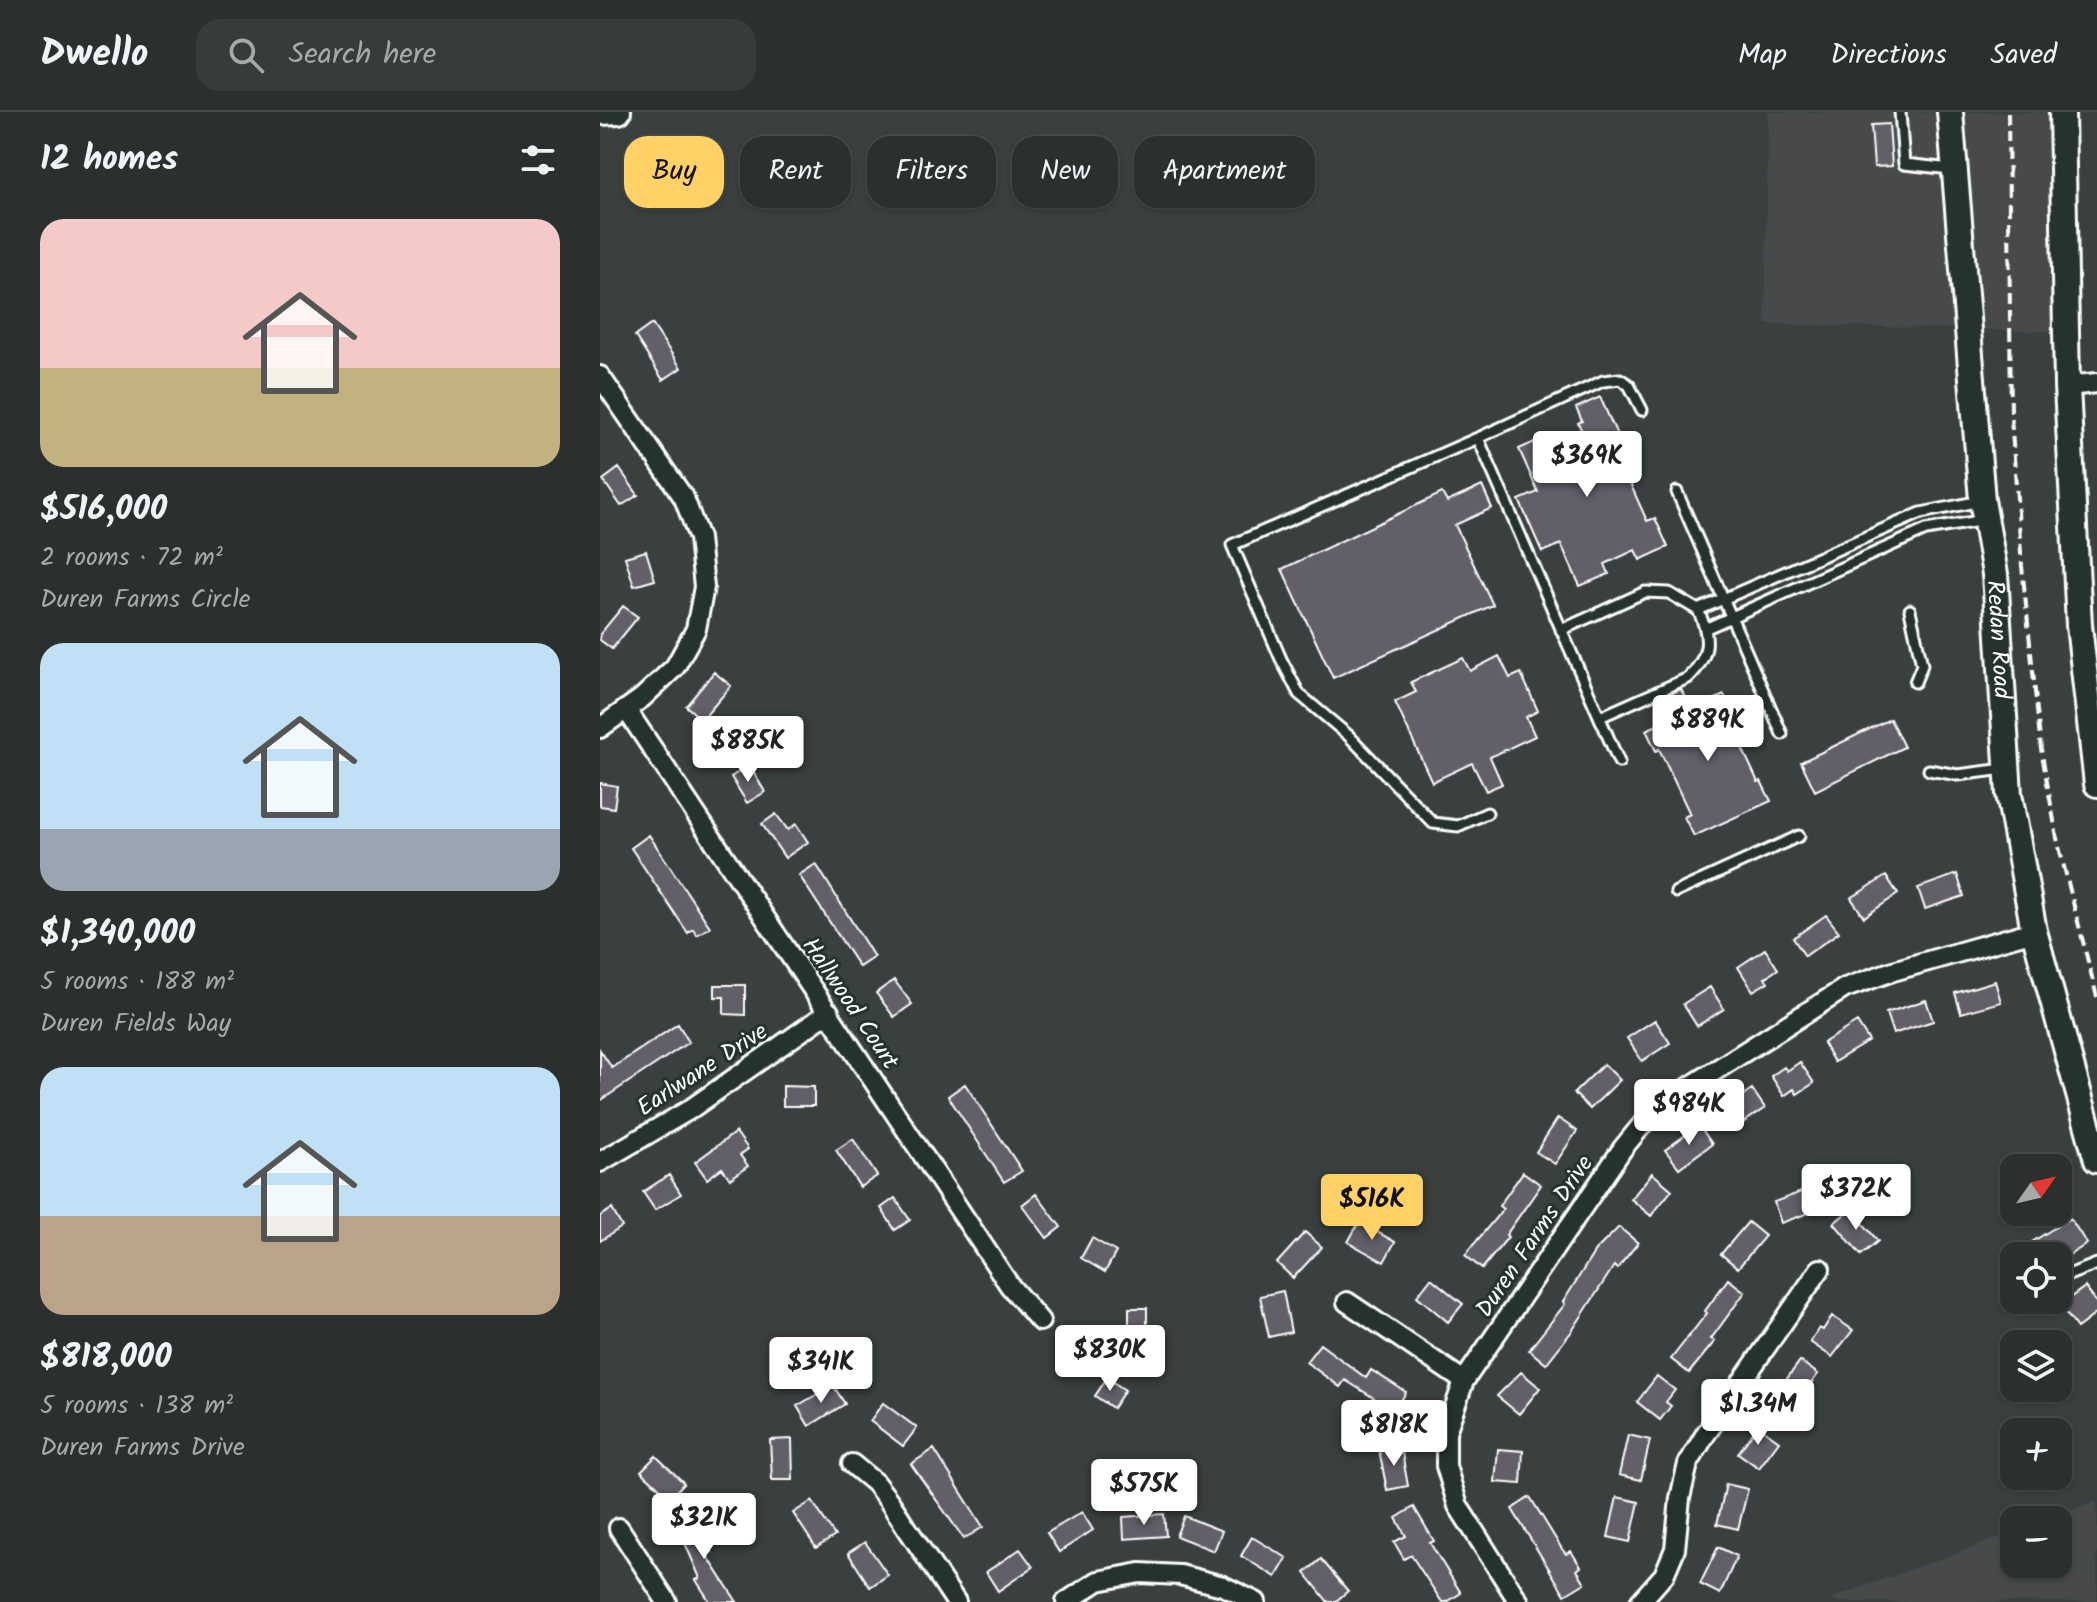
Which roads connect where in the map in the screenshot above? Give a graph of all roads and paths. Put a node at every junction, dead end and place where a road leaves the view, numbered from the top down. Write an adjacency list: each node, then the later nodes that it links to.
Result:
1 (619, 112): 5 (street)
2 (1900, 112): 6 (lane)
3 (1950, 112): 6 (main road, Redan Road)
4 (2062, 112): 9 (main road)
5 (600, 113)
6 (1955, 169): 13 (main road, Redan Road)
7 (600, 376): 23 (street)
8 (2097, 383): 9 (street)
9 (2067, 386): 30 (main road)
10 (1642, 410): 11 (lane)
11 (1478, 438): 21 (lane); 31 (lane)
12 (1677, 492): 16 (lane)
13 (1984, 510): 14 (lane); 15 (lane); 28 (main road, Redan Road)
14 (1921, 513): 15 (lane); 16 (lane)
15 (1926, 530): 19 (lane)
16 (1723, 599): 17 (lane); 19 (lane)
17 (1698, 610): 20 (lane); 21 (lane)
18 (1910, 610): 22 (lane)
19 (1731, 617): 20 (lane); 26 (lane)
20 (1707, 628): 24 (lane)
21 (1561, 630): 24 (lane)
22 (1915, 682)
23 (626, 709): 25 (street); 35 (street, Hallwood Court)
24 (1600, 717): 27 (lane)
25 (600, 728)
26 (1782, 734)
27 (1619, 762)
28 (2007, 768): 29 (lane); 34 (main road, Redan Road)
29 (1929, 770)
30 (2097, 784)
31 (1487, 813)
32 (1799, 836): 33 (lane)
33 (1676, 892)
34 (2034, 931): 36 (main road, Redan Road); 43 (street, Duren Farms Drive)
35 (829, 1012): 37 (street, Earlwane Drive); 42 (street, Hallwood Court)
36 (2097, 1160)
37 (600, 1162)
38 (2097, 1264): 40 (lane)
39 (1820, 1269): 51 (street)
40 (2072, 1274)
41 (1347, 1302): 43 (street)
42 (1040, 1321)
43 (1464, 1381): 50 (street, Duren Farms Drive)
44 (852, 1464): 47 (street)
45 (619, 1528): 46 (street)
46 (667, 1602)
47 (956, 1602)
48 (1066, 1602): 49 (street)
49 (1256, 1602)
50 (1519, 1602)
51 (1640, 1602)

